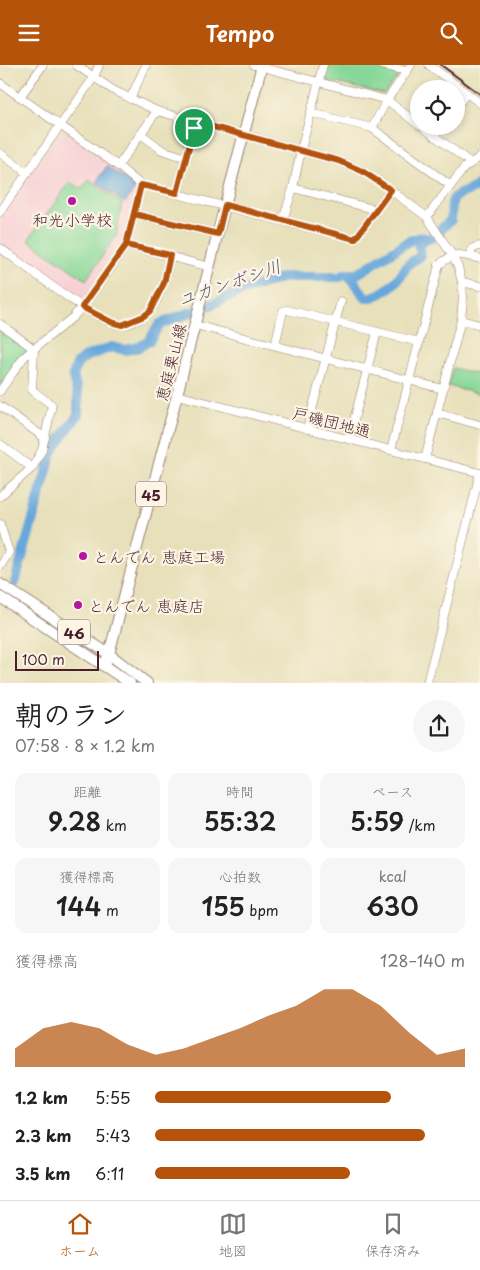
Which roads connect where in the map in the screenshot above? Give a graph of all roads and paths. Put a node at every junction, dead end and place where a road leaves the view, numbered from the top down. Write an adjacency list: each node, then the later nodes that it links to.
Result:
1 (42, 65): 14 (street)
2 (76, 65): 10 (street)
3 (99, 65): 10 (street)
4 (146, 65): 15 (street)
5 (323, 65): 11 (street)
6 (382, 65): 9 (street)
7 (430, 65): 13 (street)
8 (266, 67): 11 (street); 25 (main road, 恵庭栗山線 / 45)
9 (409, 68): 16 (street)
10 (94, 77): 15 (street); 22 (street)
11 (319, 82): 16 (street); 19 (street)
12 (0, 83): 14 (street)
13 (466, 93): 17 (street)
14 (20, 97): 22 (street)
15 (130, 99): 18 (street)
16 (387, 100): 20 (street); 23 (street)
17 (480, 103)
18 (157, 111): 21 (street); 24 (street)
19 (311, 113): 23 (street); 27 (street)
20 (410, 117)
21 (195, 122): 25 (street); 30 (street)
22 (60, 125): 32 (street); 33 (street)
23 (372, 128): 35 (street)
24 (141, 134): 30 (street); 32 (street)
25 (244, 135): 27 (street); 39 (main road, 恵庭栗山線 / 45)
26 (434, 136): 31 (street)
27 (301, 150): 36 (street); 37 (street)
28 (0, 153): 33 (street)
29 (480, 157): 31 (street)
30 (187, 158): 38 (street)
31 (470, 163): 35 (street)
32 (118, 167): 34 (street)
33 (27, 173): 40 (street)
34 (141, 185): 38 (street); 42 (street)
35 (451, 186): 43 (street)
36 (293, 188): 41 (street); 44 (street)
37 (391, 190): 41 (street); 43 (street)
38 (177, 193): 39 (street)
39 (225, 205): 44 (street); 45 (main road, 恵庭栗山線 / 45)
40 (0, 211)
41 (377, 211): 44 (street)
42 (134, 214): 45 (street); 46 (street)
43 (427, 217): 50 (street)
44 (283, 220)
45 (218, 234): 53 (main road, 恵庭栗山線 / 45)
46 (126, 245): 49 (street); 57 (street)
47 (480, 246): 51 (street)
48 (0, 248): 57 (street)
49 (170, 255): 53 (street); 57 (street)
50 (452, 255): 51 (street); 54 (street); 64 (street)
51 (469, 256): 52 (street)
52 (480, 259)
53 (210, 267): 60 (main road, 恵庭栗山線 / 45)
54 (462, 282): 55 (street); 58 (street)
55 (480, 287)
56 (341, 301): 59 (street)
57 (82, 307): 66 (street)
58 (461, 320): 62 (street); 70 (street)
59 (334, 321): 63 (street); 65 (street); 67 (street)
60 (195, 323): 65 (street); 72 (main road, 恵庭栗山線 / 45)
61 (0, 324): 66 (street)
62 (480, 325)
63 (377, 332): 64 (street); 68 (street)
64 (419, 342): 69 (street)
65 (275, 345): 67 (street)
66 (34, 349): 71 (street); 77 (street)
67 (325, 360): 68 (street); 76 (street)
68 (368, 370): 69 (street); 78 (street)
69 (410, 381): 70 (street); 80 (street)
70 (443, 389): 74 (street)
71 (0, 391)
72 (177, 395): 76 (street, 戸磯団地通); 89 (main road, 恵庭栗山線 / 45)
73 (0, 406): 77 (street)
74 (437, 413): 75 (street); 81 (street)
75 (480, 425)
76 (307, 429): 78 (street, 戸磯団地通)
77 (46, 438): 82 (street)
78 (349, 439): 80 (street, 戸磯団地通)
79 (0, 444): 82 (street)
80 (391, 451): 81 (street, 戸磯団地通)
81 (426, 459): 83 (street, 戸磯団地通)
82 (32, 467): 84 (street)
83 (480, 473): 93 (street)
84 (0, 496)
85 (0, 524): 86 (street)
86 (0, 567)
87 (0, 584): 89 (main road, 46)
88 (0, 597): 90 (main road, 46)
89 (109, 655): 90 (main road, 恵庭栗山線 / 45); 91 (main road, 46)
90 (104, 665): 92 (main road, 46)
91 (141, 681)
92 (130, 683)
93 (427, 683)

